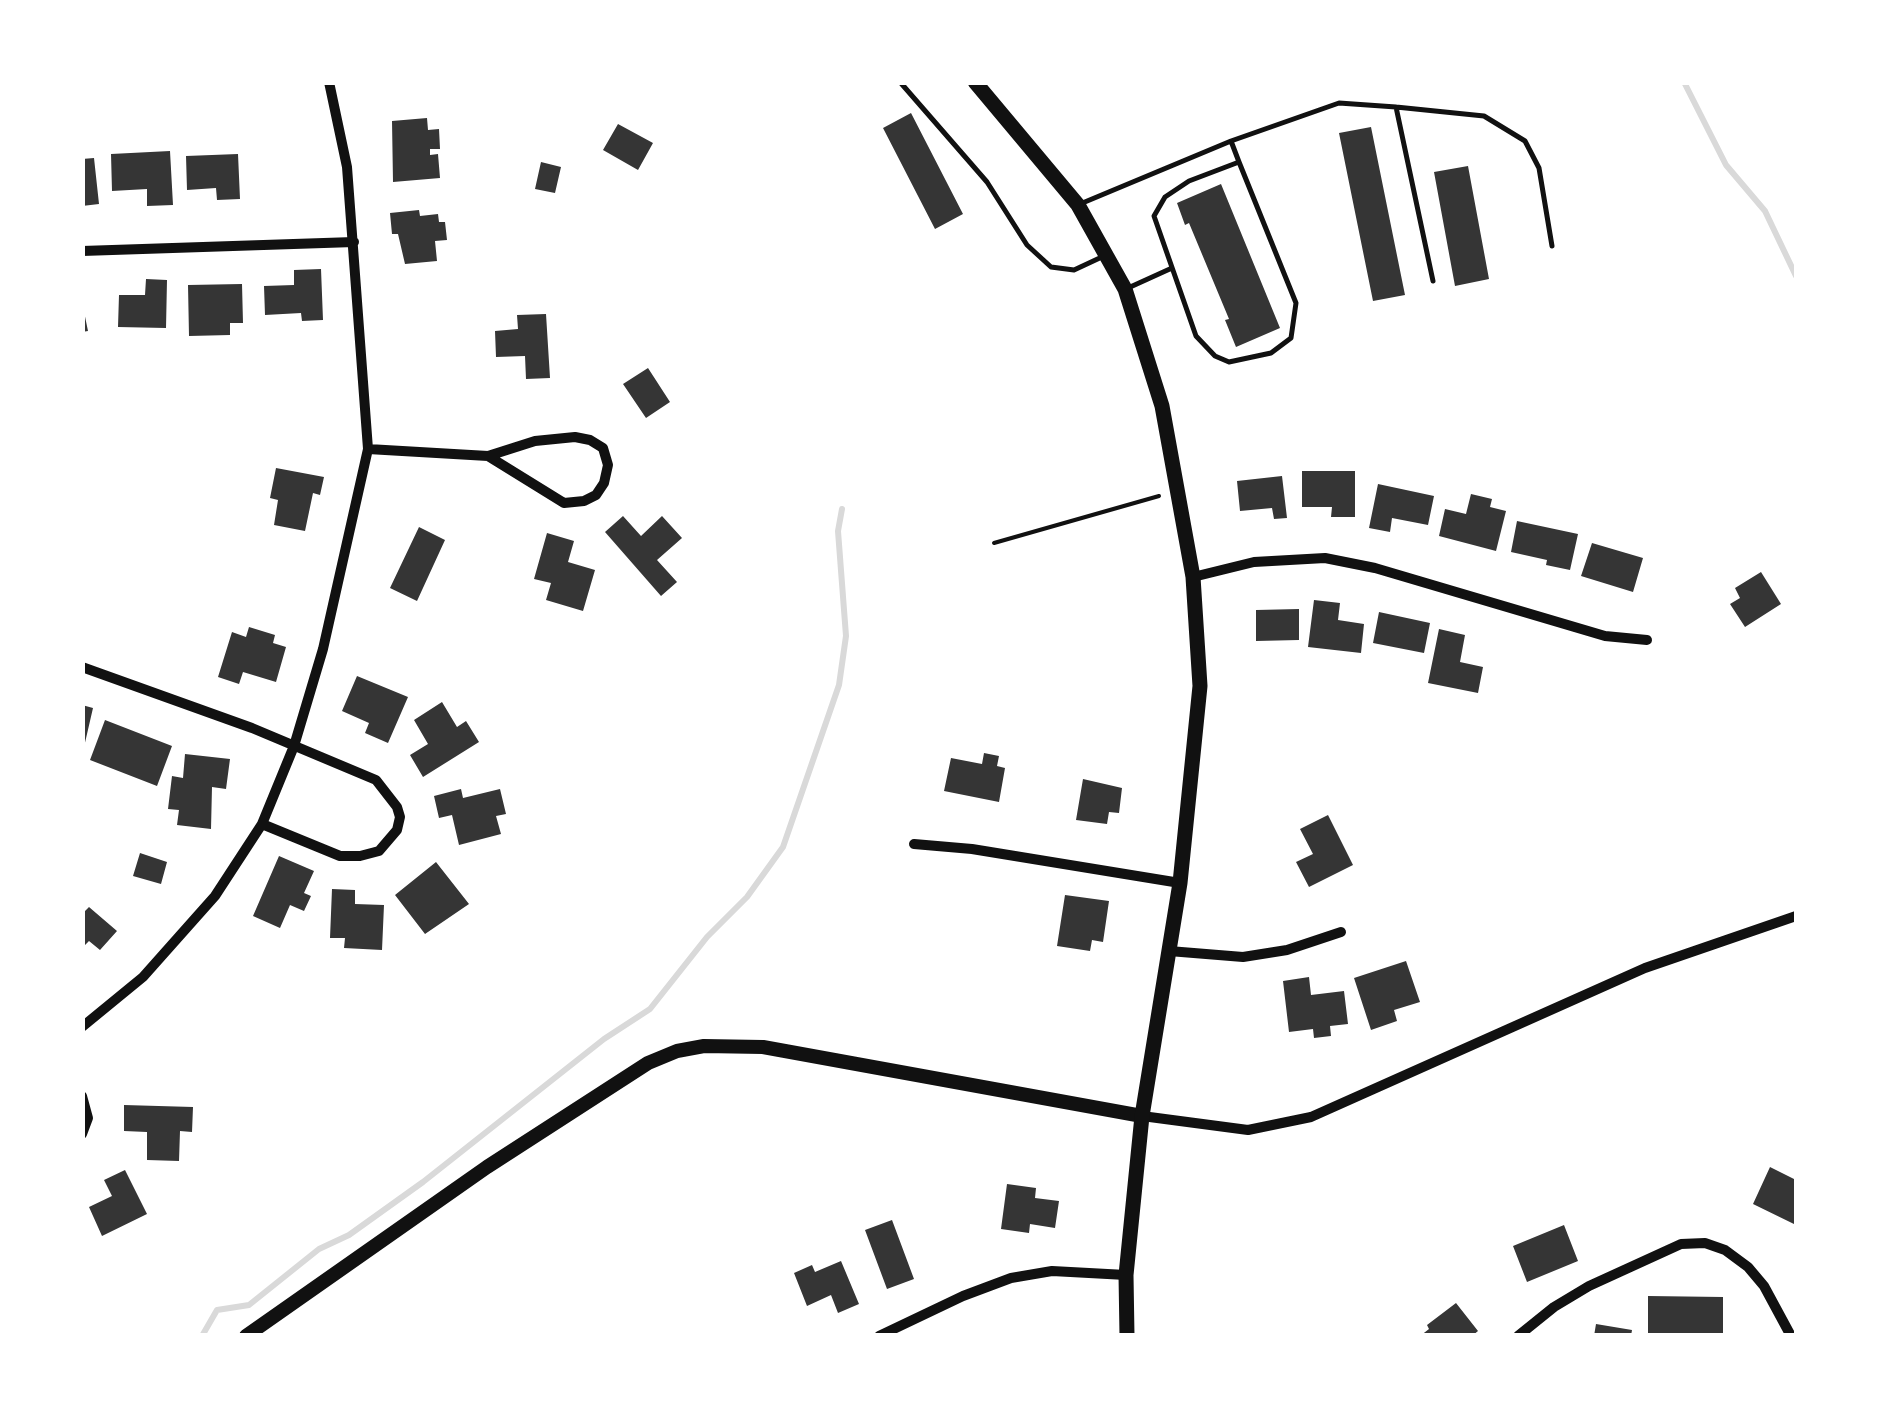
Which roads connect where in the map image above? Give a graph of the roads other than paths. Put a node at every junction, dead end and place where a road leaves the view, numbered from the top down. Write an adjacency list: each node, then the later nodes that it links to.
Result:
1 (329, 82): 8 (street)
2 (900, 82): 11 (lane)
3 (975, 82): 7 (main road)
4 (1396, 107): 5 (lane); 9 (lane); 13 (lane)
5 (1231, 141): 6 (lane); 7 (lane)
6 (1240, 162): 12 (lane); 12 (lane)
7 (1078, 205): 11 (main road)
8 (354, 242): 10 (street); 15 (street)
9 (1552, 246)
10 (82, 252)
11 (1107, 254): 14 (main road)
12 (1172, 268): 14 (lane)
13 (1433, 281)
14 (1126, 290): 17 (main road)
15 (368, 449): 16 (street); 20 (street)
16 (488, 456): 16 (street)
17 (1193, 577): 18 (street); 23 (main road)
18 (1647, 640)
19 (82, 667): 20 (street)
20 (294, 746): 21 (street); 21 (street)
21 (262, 824): 27 (street)
22 (914, 844): 23 (street)
23 (1180, 883): 26 (main road)
24 (1796, 916): 29 (street)
25 (1341, 932): 26 (street)
26 (1169, 951): 29 (main road)
27 (82, 1027)
28 (82, 1096): 30 (street)
29 (1142, 1116): 31 (main road); 32 (street)
30 (82, 1134)
31 (1126, 1276): 33 (street); 34 (main road)
32 (246, 1336)
33 (880, 1336)
34 (1128, 1336)
35 (1518, 1336): 36 (street)
36 (1791, 1336)

